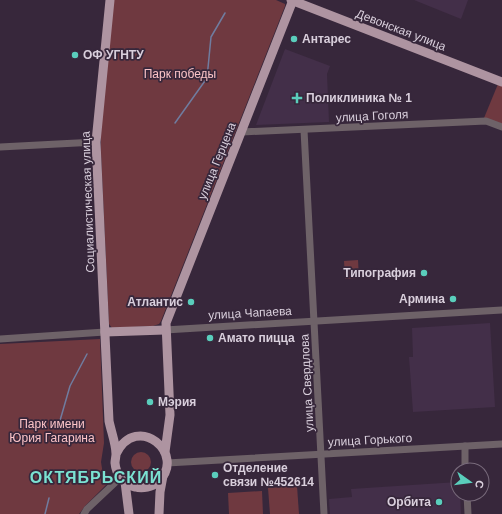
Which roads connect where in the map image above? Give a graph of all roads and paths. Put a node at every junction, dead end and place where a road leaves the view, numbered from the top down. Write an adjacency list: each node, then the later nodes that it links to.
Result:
1 (110, 0): 7 (main road, Социалистическая улица)
2 (292, 0): 3 (main road, Девонская улица); 6 (main road, улица Герцена)
3 (502, 82)
4 (502, 127): 5 (street, улица Гоголя)
5 (304, 130): 6 (street, улица Гоголя); 10 (street, улица Свердлова)
6 (242, 132): 11 (main road, улица Герцена)
7 (96, 142): 8 (street); 12 (main road, Социалистическая улица)
8 (0, 147)
9 (502, 310): 10 (street, улица Чапаева)
10 (315, 322): 11 (street, улица Чапаева); 18 (street, улица Свердлова)
11 (165, 330): 12 (main road, улица Чапаева); 16 (main road)
12 (105, 332): 13 (street, улица Чапаева); 17 (main road, Социалистическая улица)
13 (0, 339)
14 (502, 444): 15 (street, улица Горького)
15 (465, 446): 18 (street, улица Горького); 19 (street)
16 (165, 452): 17 (main road); 20 (main road)
17 (116, 454): 22 (main road)
18 (322, 454): 20 (street, улица Горького); 27 (street, улица Свердлова)
19 (465, 462)
20 (167, 463): 21 (main road)
21 (164, 476): 22 (main road); 26 (main road)
22 (122, 480): 24 (street); 25 (main road)
23 (467, 502): 28 (street)
24 (84, 514)
25 (129, 514)
26 (159, 514)
27 (324, 514)
28 (468, 514)

